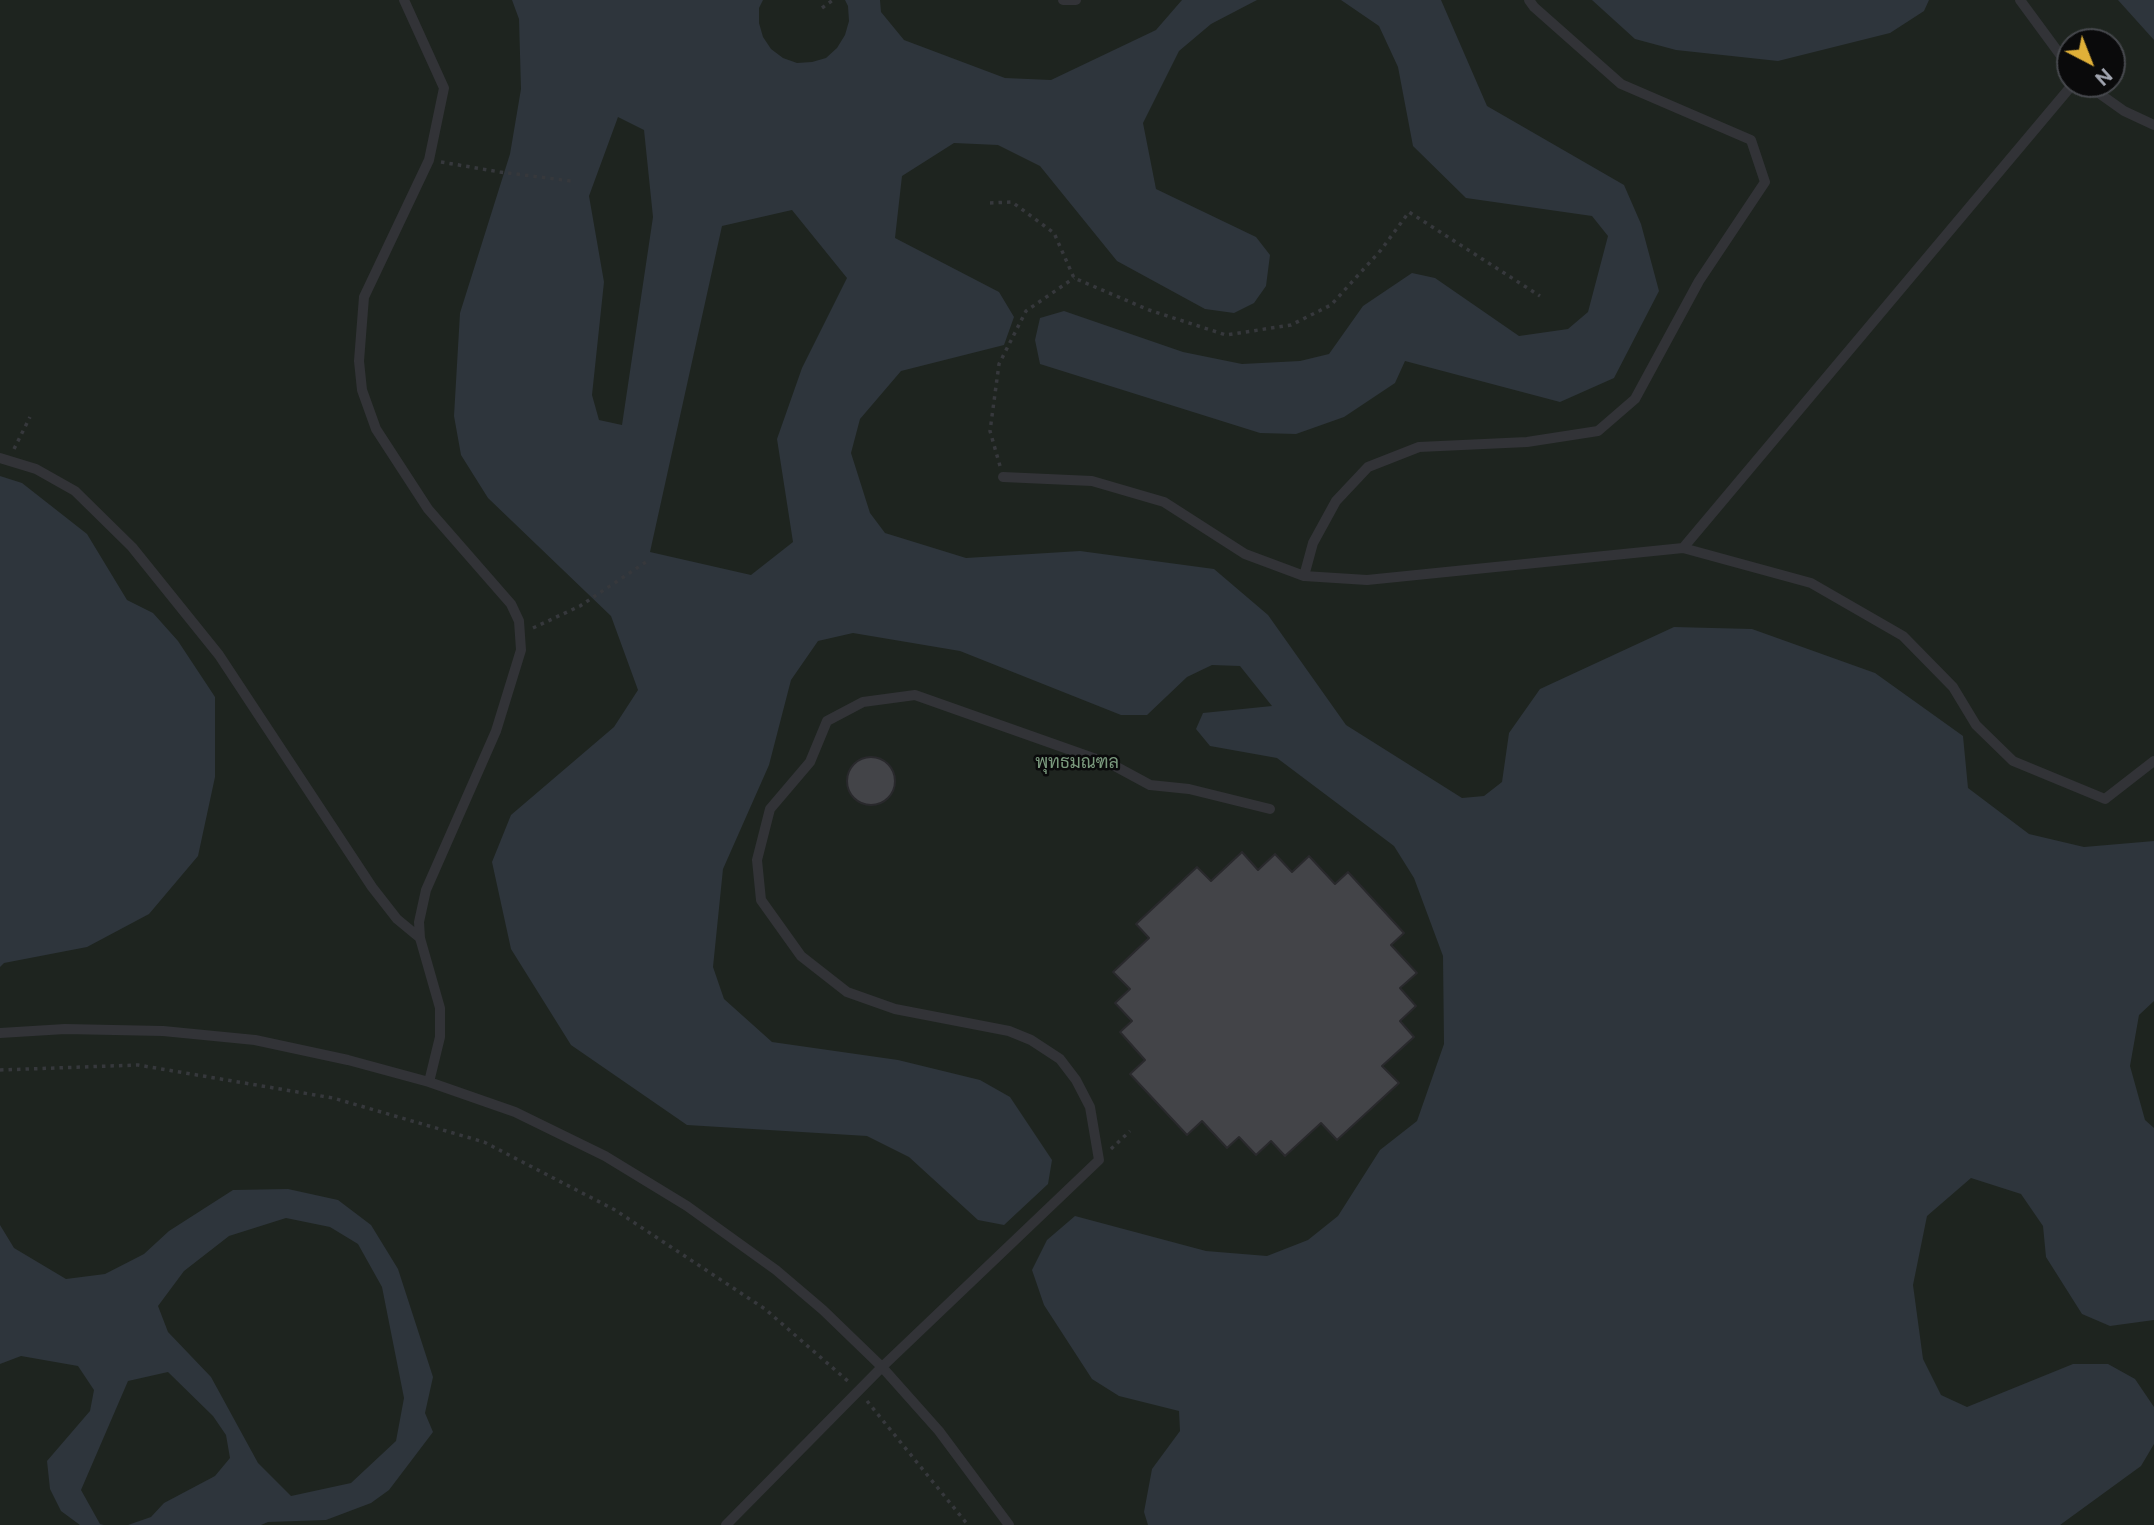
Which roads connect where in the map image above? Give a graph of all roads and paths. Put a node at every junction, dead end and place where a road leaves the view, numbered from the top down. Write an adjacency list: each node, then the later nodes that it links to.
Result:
1 (404, 0): 12 (lane)
2 (833, 0): 7 (path)
3 (1063, 0): 4 (lane)
4 (1076, 0)
5 (1529, 0): 22 (lane)
6 (2020, 0): 8 (lane)
7 (822, 8)
8 (2056, 49)
9 (2061, 98): 20 (lane)
10 (2106, 98): 11 (lane)
11 (2154, 125)
12 (429, 160): 13 (path); 23 (lane)
13 (571, 181)
14 (990, 203): 15 (path)
15 (1074, 278): 16 (path); 19 (path)
16 (1540, 296)
17 (30, 417): 18 (path)
18 (4, 459): 26 (lane)
19 (1003, 477): 22 (lane)
20 (1683, 548): 22 (lane); 24 (lane)
21 (646, 562): 23 (path)
22 (1304, 576)
23 (520, 633): 26 (lane)
24 (2154, 761)
25 (1270, 809): 31 (lane)
26 (420, 938): 29 (lane)
27 (0, 1033): 29 (lane)
28 (0, 1070): 33 (path)
29 (429, 1082): 32 (lane)
30 (1130, 1131): 31 (path)
31 (1099, 1160): 32 (lane)
32 (882, 1367): 33 (lane); 36 (lane)
33 (859, 1391): 34 (lane); 35 (path)
34 (726, 1525)
35 (968, 1525)
36 (1009, 1525)

